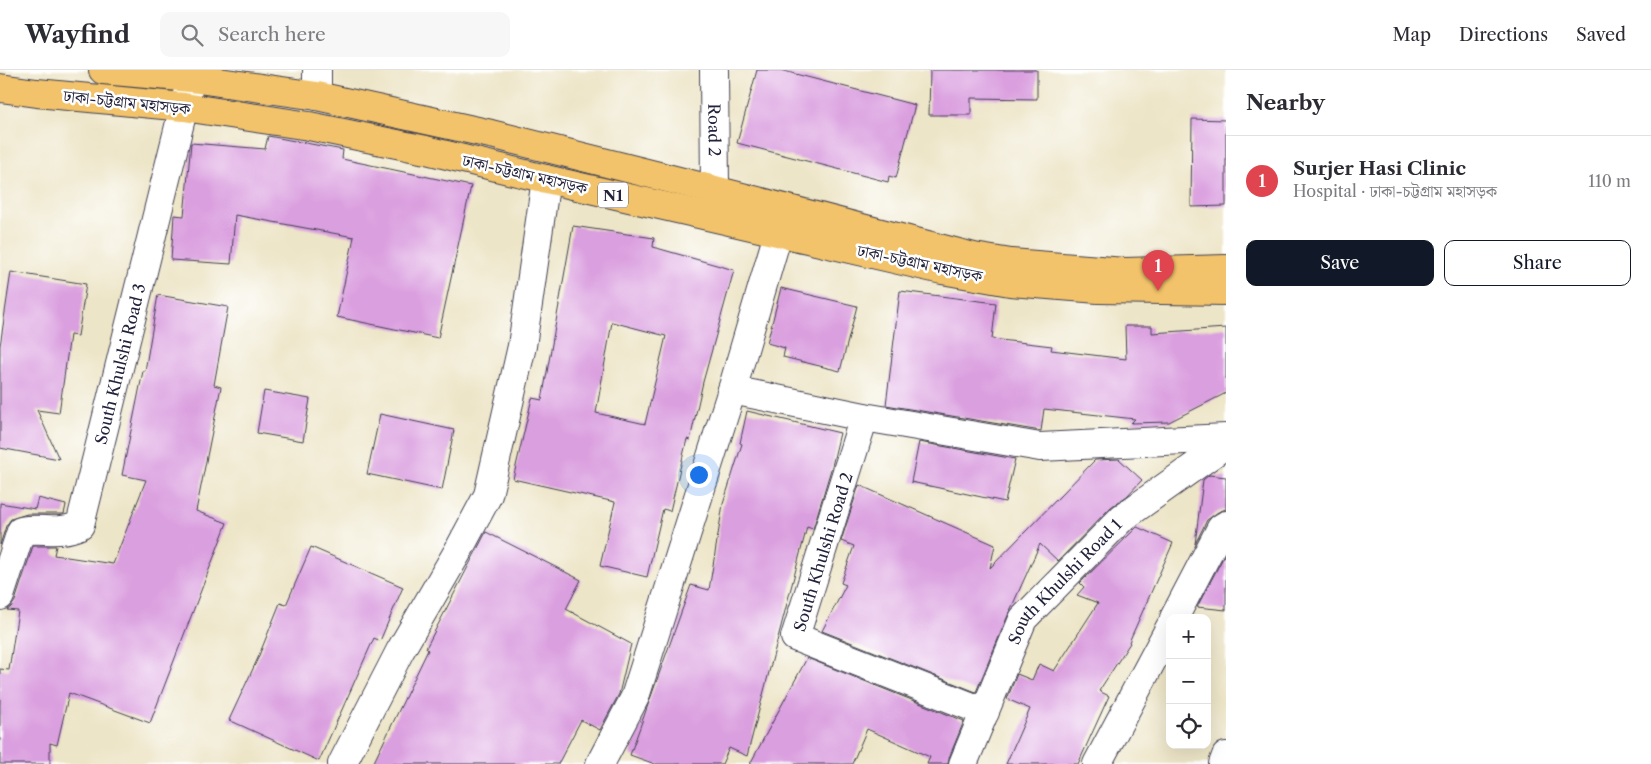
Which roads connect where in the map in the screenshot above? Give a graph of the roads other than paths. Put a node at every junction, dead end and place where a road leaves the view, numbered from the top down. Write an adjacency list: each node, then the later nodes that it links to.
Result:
1 (103, 70): 3 (highway, ঢাকা-চট্টগ্রাম মহাসড়ক / N1)
2 (714, 70): 8 (street, Road 2)
3 (191, 78): 4 (highway, ঢাকা-চট্টগ্রাম মহাসড়ক / N1); 6 (street, South Khulshi Road 3)
4 (317, 83): 8 (highway, ঢাকা-চট্টগ্রাম মহাসড়ক / N1)
5 (0, 88): 6 (highway, ঢাকা-চট্টগ্রাম মহাসড়ক / N1)
6 (184, 107): 7 (highway, ঢাকা-চট্টগ্রাম মহাসড়ক / N1); 17 (street, South Khulshi Road 3)
7 (546, 179): 9 (highway, ঢাকা-চট্টগ্রাম মহাসড়ক / N1); 22 (street)
8 (715, 190): 9 (highway, ঢাকা-চট্টগ্রাম মহাসড়ক / N1)
9 (781, 220): 10 (highway, ঢাকা-চট্টগ্রাম মহাসড়ক / N1); 11 (highway, ঢাকা-চট্টগ্রাম মহাসড়ক / N1); 12 (street)
10 (1226, 269)
11 (1226, 291)
12 (732, 390): 13 (street); 23 (street)
13 (864, 417): 14 (street); 20 (street, South Khulshi Road 2)
14 (1226, 438)
15 (1226, 444): 20 (street, South Khulshi Road 1)
16 (1226, 525): 18 (street)
17 (0, 596)
18 (1176, 614)
19 (1166, 634): 25 (street)
20 (985, 712): 24 (street, South Khulshi Road 1)
21 (1226, 756): 26 (street)
22 (342, 764)
23 (600, 764)
24 (963, 764)
25 (1097, 764)
26 (1223, 764)

